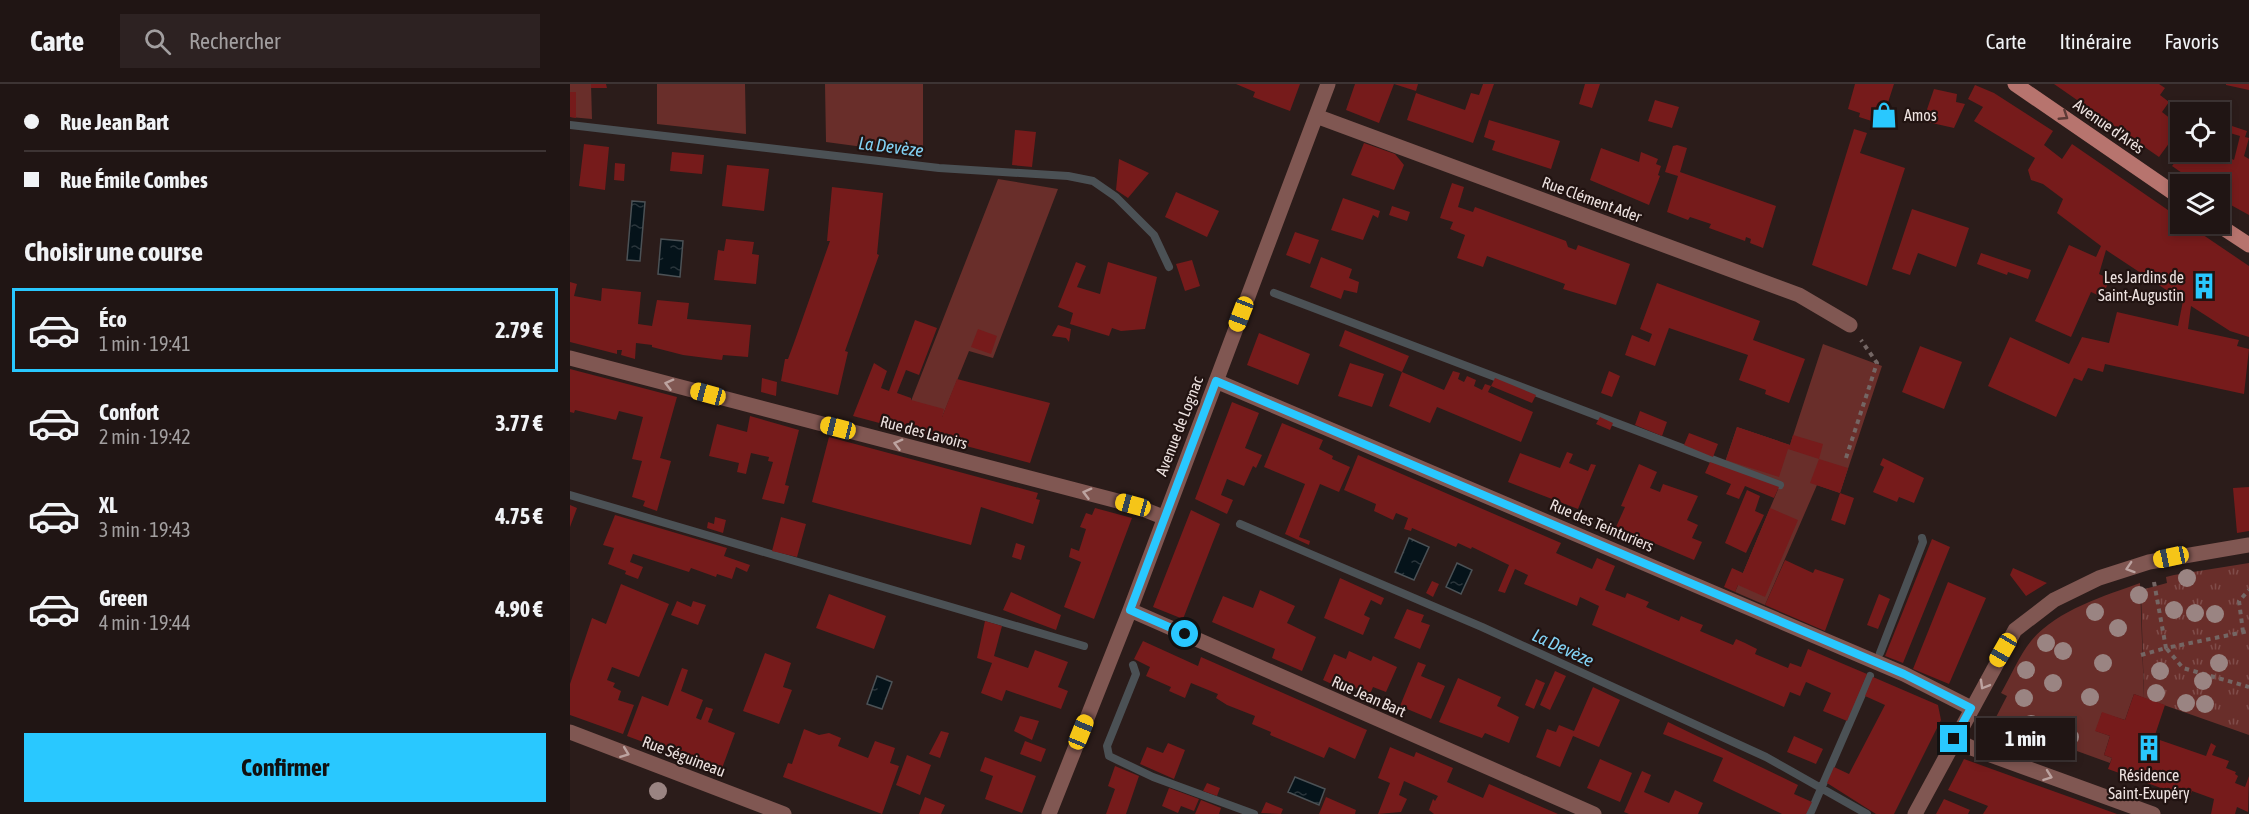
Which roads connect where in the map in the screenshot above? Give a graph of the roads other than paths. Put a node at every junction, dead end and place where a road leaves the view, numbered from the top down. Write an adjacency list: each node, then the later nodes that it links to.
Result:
1 (1328, 84): 3 (street, Avenue de Lognac)
2 (2015, 84): 4 (main road, Avenue d'Arès, one-way to 4)
3 (1316, 116): 7 (street, Rue Clément Ader); 9 (street, Avenue de Lognac)
4 (2170, 190)
5 (2230, 233): 6 (main road)
6 (2249, 245)
7 (1850, 325)
8 (570, 358): 10 (street, Rue des Lavoirs, one-way to 8)
9 (1216, 381): 10 (street, Avenue de Lognac); 13 (street, Rue des Teinturiers)
10 (1163, 517): 12 (street, Avenue de Lognac)
11 (2249, 545): 13 (street, one-way to 13)
12 (1130, 610): 17 (street, Avenue de Lognac); 18 (street, Rue Jean Bart)
13 (1971, 708): 15 (street)
14 (570, 732): 16 (street, Rue Séguineau, one-way to 16)
15 (1954, 739): 19 (street); 20 (street, one-way to 20)
16 (784, 814)
17 (1049, 814)
18 (1594, 814)
19 (1915, 814)
20 (2153, 814)

